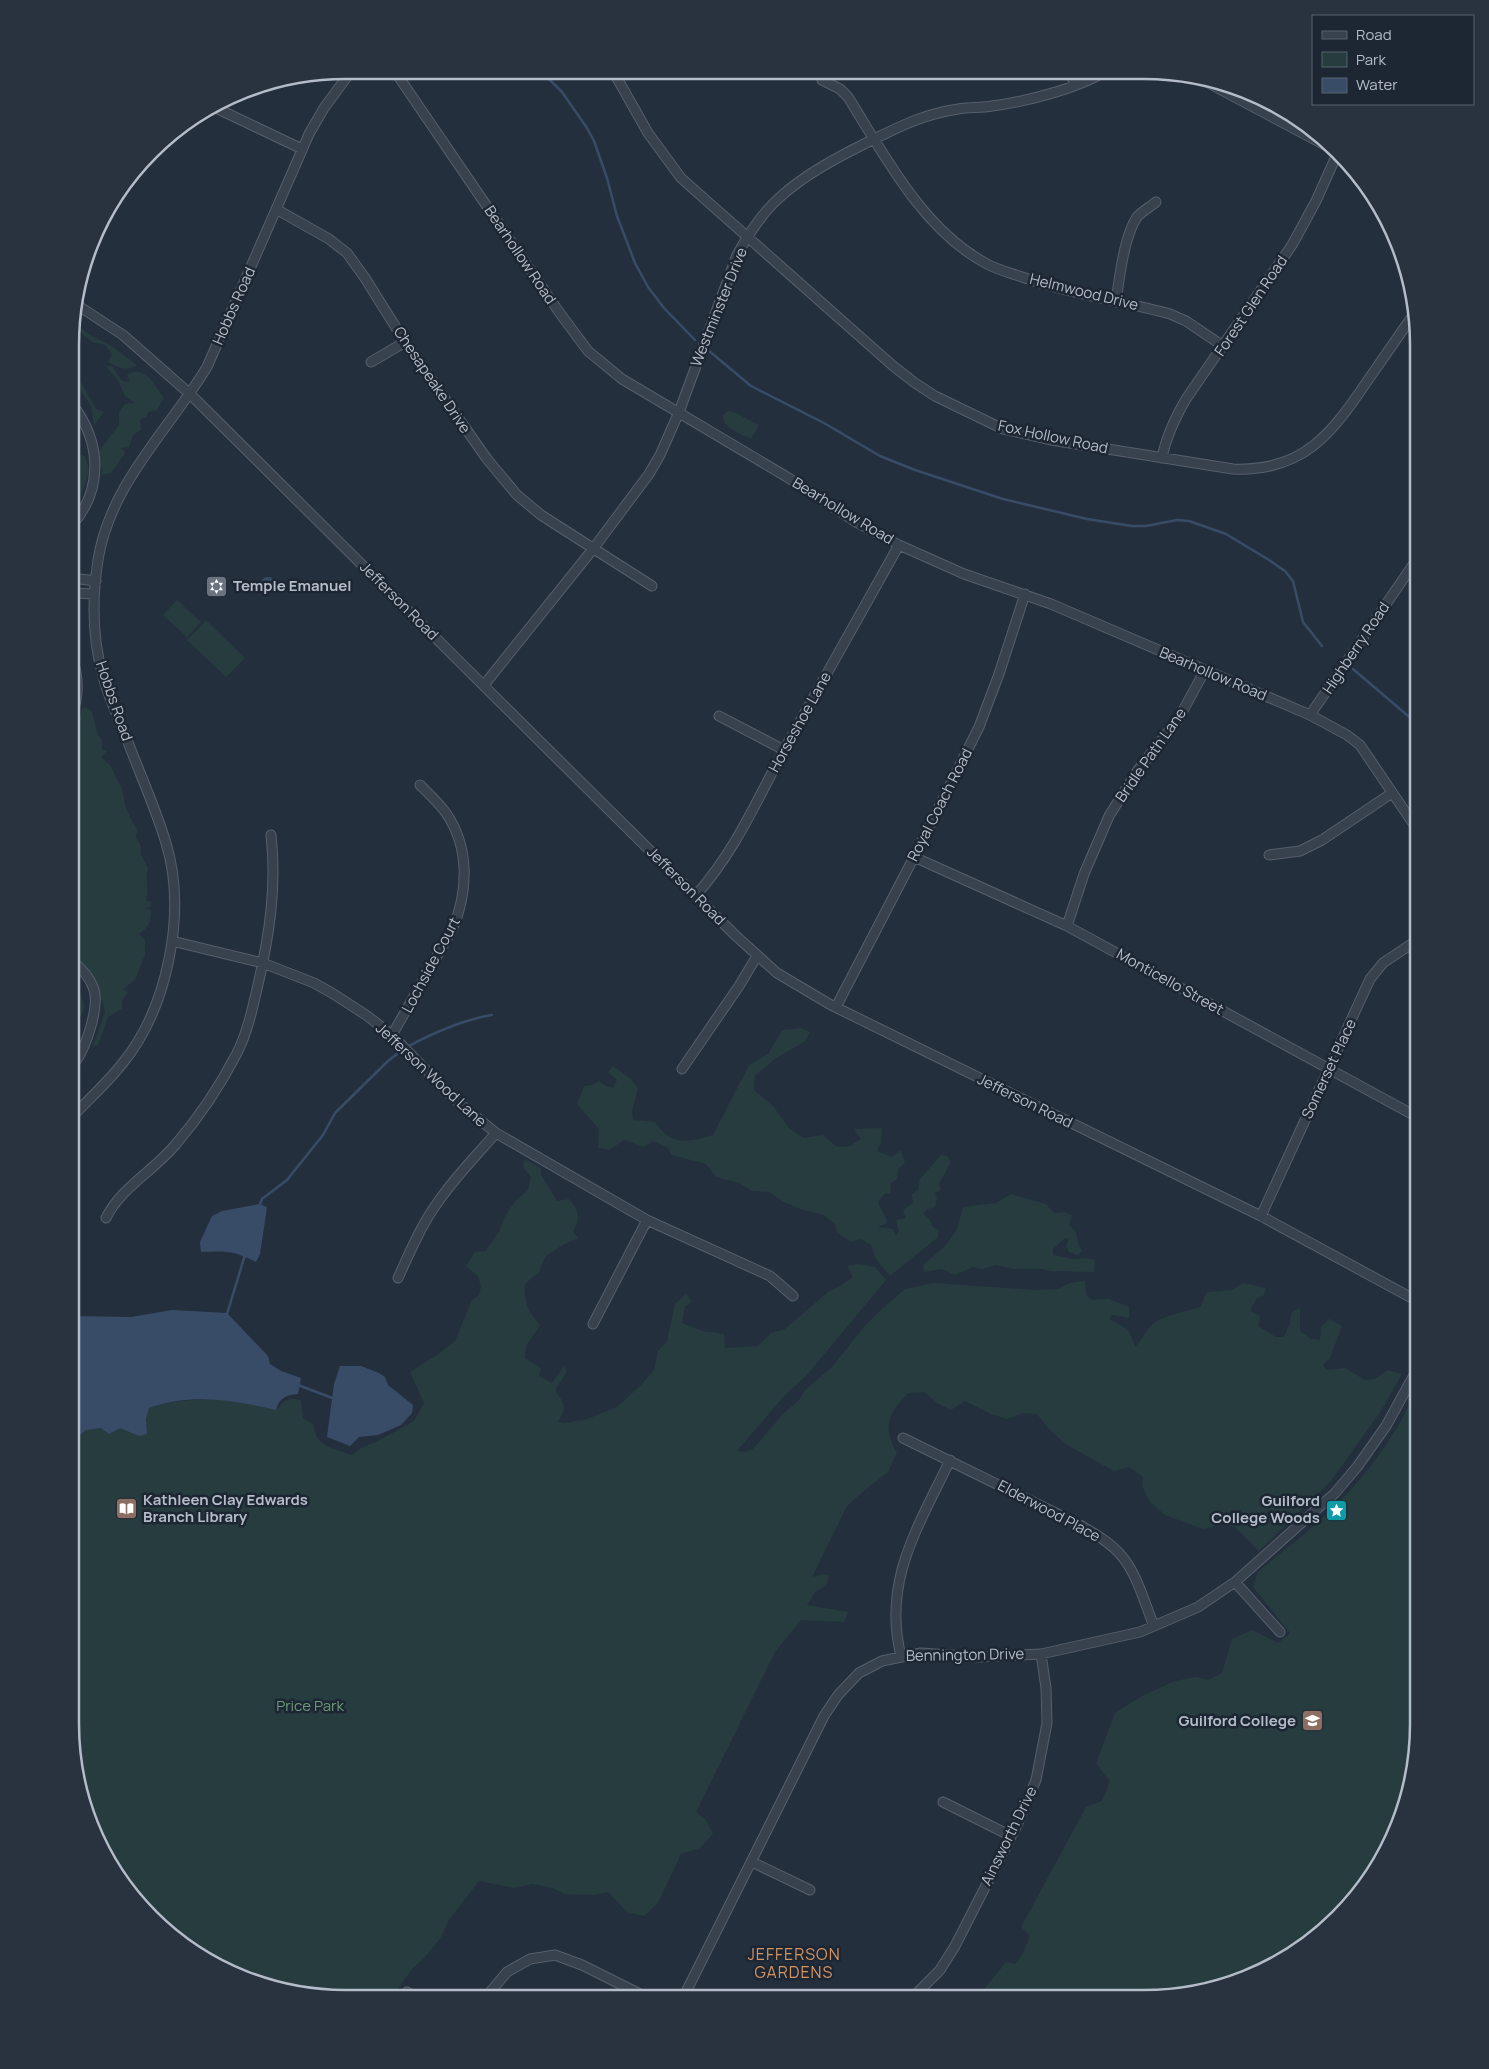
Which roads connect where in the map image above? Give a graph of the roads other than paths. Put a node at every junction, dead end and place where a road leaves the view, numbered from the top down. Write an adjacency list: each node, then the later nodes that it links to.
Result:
1 (345, 79): 14 (street, Hobbs Road)
2 (400, 79): 26 (street, Bearhollow Road)
3 (618, 79): 18 (street, Fox Hollow Road)
4 (1073, 79): 7 (street)
5 (1088, 79): 7 (street, Westminster Drive)
6 (822, 80): 13 (street, Helmwood Drive)
7 (1075, 85): 13 (street, Westminster Drive)
8 (1224, 91): 11 (street)
9 (220, 110): 14 (street)
10 (1282, 117): 11 (street)
11 (1280, 121): 12 (street)
12 (1310, 137)
13 (875, 139): 18 (street, Westminster Drive); 19 (street, Helmwood Drive)
14 (302, 149): 17 (street, Hobbs Road)
15 (1335, 160): 23 (street, Forest Glen Road)
16 (1156, 202): 19 (street)
17 (276, 209): 22 (street, Chesapeake Drive); 25 (street, Hobbs Road)
18 (747, 237): 26 (street, Westminster Drive); 28 (street, Fox Hollow Road)
19 (1116, 302): 23 (street, Helmwood Drive)
20 (81, 308): 25 (street, Jefferson Road)
21 (1409, 321): 28 (street, Fox Hollow Road)
22 (405, 342): 24 (street); 31 (street, Chesapeake Drive)
23 (1224, 346): 28 (street, Forest Glen Road)
24 (371, 362)
25 (190, 394): 34 (street, Hobbs Road); 40 (street, Jefferson Road)
26 (679, 412): 30 (street, Bearhollow Road); 31 (street, Westminster Drive)
27 (79, 416): 29 (street)
28 (1162, 458)
29 (79, 517)
30 (899, 545): 38 (street, Bearhollow Road); 43 (street, Horseshoe Lane)
31 (593, 549): 35 (street, Chesapeake Drive); 40 (street, Westminster Drive)
32 (1410, 569): 41 (street, Highberry Road)
33 (79, 579): 34 (street)
34 (96, 581): 37 (street, Hobbs Road)
35 (652, 586)
36 (79, 593): 37 (street)
37 (94, 594): 52 (street, Hobbs Road)
38 (1024, 594): 39 (street, Bearhollow Road); 49 (street, Royal Coach Road)
39 (1205, 670): 41 (street, Bearhollow Road); 51 (street, Bridle Path Lane)
40 (484, 685): 50 (street, Jefferson Road)
41 (1310, 715): 45 (street, Bearhollow Road)
42 (719, 716): 43 (street)
43 (784, 750): 50 (street, Horseshoe Lane)
44 (420, 785): 58 (street, Lochside Court)
45 (1392, 794): 46 (street, Bearhollow Road); 48 (street)
46 (1410, 819)
47 (271, 835): 55 (street)
48 (1269, 855)
49 (914, 857): 51 (street, Monticello Street); 57 (street, Royal Coach Road)
50 (696, 895): 54 (street, Jefferson Road)
51 (1067, 926): 61 (street, Monticello Street)
52 (172, 941): 55 (street, Jefferson Wood Lane); 62 (street, Hobbs Road)
53 (1410, 945): 61 (street, Somerset Place)
54 (757, 956): 57 (street, Jefferson Road); 60 (street)
55 (264, 963): 58 (street, Jefferson Wood Lane); 66 (street)
56 (79, 967): 59 (street)
57 (836, 1008): 65 (street, Jefferson Road)
58 (392, 1036): 64 (street, Jefferson Wood Lane)
59 (79, 1054)
60 (682, 1069)
61 (1330, 1069): 63 (street, Monticello Street); 65 (street, Somerset Place)
62 (79, 1110)
63 (1410, 1113)
64 (496, 1133): 67 (street, Jefferson Wood Lane); 68 (street)
65 (1261, 1216): 70 (street, Jefferson Road)
66 (106, 1218)
67 (647, 1220): 69 (street); 71 (street)
68 (398, 1278)
69 (793, 1296)
70 (1410, 1297)
71 (593, 1324)
72 (1410, 1381): 75 (street, Bennington Drive)
73 (903, 1438): 74 (street, Elderwood Place)
74 (950, 1460): 76 (street, Elderwood Place); 79 (street)
75 (1235, 1582): 76 (street, Bennington Drive); 77 (street)
76 (1154, 1626): 78 (street, Bennington Drive)
77 (1280, 1632)
78 (1041, 1654): 79 (street, Bennington Drive); 81 (street, Ainsworth Drive)
79 (901, 1656): 82 (street, Bennington Drive)
80 (943, 1802): 81 (street)
81 (1011, 1836): 87 (street, Ainsworth Drive)
82 (752, 1862): 83 (street); 86 (street, Bennington Drive)
83 (810, 1890)
84 (492, 1990): 85 (street)
85 (632, 1990)
86 (687, 1990)
87 (920, 1990)

